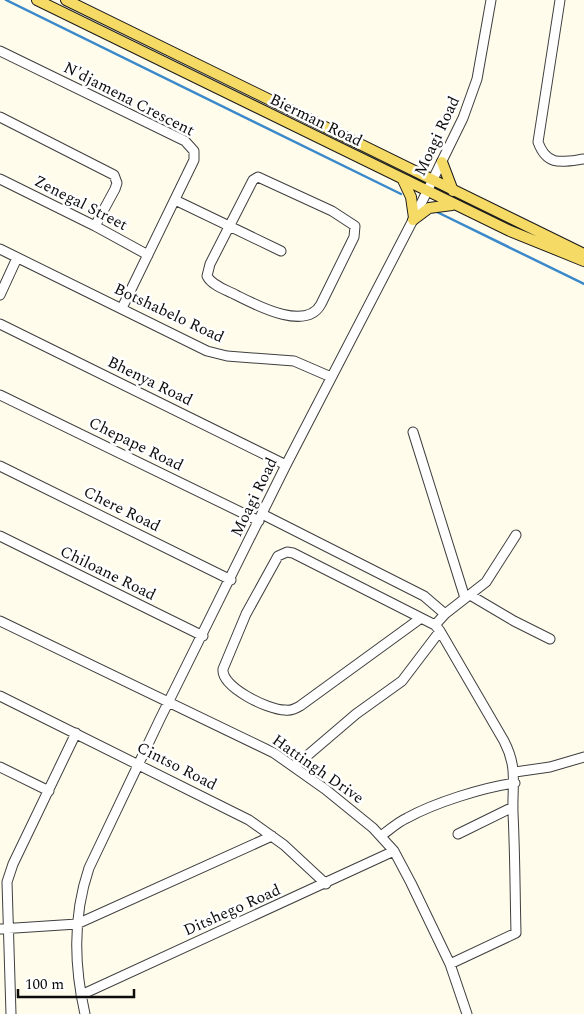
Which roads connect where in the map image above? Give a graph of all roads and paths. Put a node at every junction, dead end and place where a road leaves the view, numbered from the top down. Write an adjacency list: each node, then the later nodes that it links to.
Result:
1 (37, 0): 10 (main road, Bierman Road)
2 (66, 0): 11 (main road, Bierman Road)
3 (491, 0): 8 (street, Moagi Road)
4 (560, 0): 7 (street)
5 (0, 51): 14 (street, N'djamena Crescent)
6 (0, 116): 17 (street)
7 (584, 159)
8 (442, 162): 11 (street, Moagi Road); 12 (main road)
9 (0, 179): 17 (street, Zenegal Street)
10 (403, 180): 13 (main road, Bierman Road); 16 (main road)
11 (433, 180): 12 (main road, Bierman Road); 13 (street, Moagi Road)
12 (453, 191): 21 (main road, Bierman Road)
13 (428, 192): 15 (main road, Bierman Road); 16 (street, Moagi Road)
14 (175, 200): 18 (street); 22 (street, N'djamena Crescent)
15 (455, 205): 16 (main road); 24 (main road, Bierman Road)
16 (414, 219): 28 (street, Moagi Road)
17 (95, 226): 22 (street, Zenegal Street)
18 (229, 226): 18 (street); 20 (street)
19 (0, 249): 23 (street, Botshabelo Road)
20 (281, 251)
21 (584, 254)
22 (148, 255): 26 (street, N'djamena Crescent)
23 (18, 258): 25 (street); 26 (street, Botshabelo Road)
24 (584, 261)
25 (0, 295)
26 (122, 308): 28 (street, Botshabelo Road)
27 (0, 324): 31 (street, Bhenya Road)
28 (331, 377): 31 (street, Moagi Road)
29 (0, 395): 33 (street, Chepape Road)
30 (412, 432): 37 (street)
31 (286, 465): 33 (street, Moagi Road)
32 (0, 466): 36 (street, Chere Road)
33 (261, 518): 36 (street, Moagi Road); 38 (street, Chepape Road)
34 (516, 535): 37 (street)
35 (0, 536): 42 (street, Chiloane Road)
36 (230, 580): 42 (street, Moagi Road)
37 (468, 596): 38 (street); 43 (street)
38 (445, 614): 41 (street)
39 (421, 618): 39 (street); 41 (street)
40 (0, 621): 45 (street, Hattingh Drive)
41 (437, 628): 49 (street); 51 (street)
42 (203, 636): 45 (street, Moagi Road)
43 (550, 639)
44 (0, 696): 46 (street, Cintso Road)
45 (169, 702): 48 (street, Moagi Road); 49 (street, Hattingh Drive)
46 (76, 733): 48 (street, Cintso Road); 53 (street)
47 (584, 757): 51 (street)
48 (139, 764): 56 (street, Cintso Road); 60 (street, Moagi Road)
49 (294, 766): 57 (street, Hattingh Drive)
50 (0, 767): 53 (street)
51 (515, 772): 52 (street)
52 (515, 783): 54 (street); 57 (street)
53 (49, 791): 61 (street)
54 (513, 807): 55 (street); 62 (street)
55 (458, 834)
56 (272, 836): 59 (street, Cintso Road); 60 (street)
57 (381, 836): 58 (street, Hattingh Drive)
58 (394, 851): 59 (street, Ditshego Road); 62 (street, Hattingh Drive)
59 (326, 884): 63 (street, Ditshego Road)
60 (77, 924): 61 (street); 63 (street, Moagi Road)
61 (3, 928): 64 (street)
62 (450, 964): 66 (street, Hattingh Drive)
63 (81, 995): 65 (street, Moagi Road)
64 (11, 1014)
65 (85, 1014)
66 (467, 1014)

